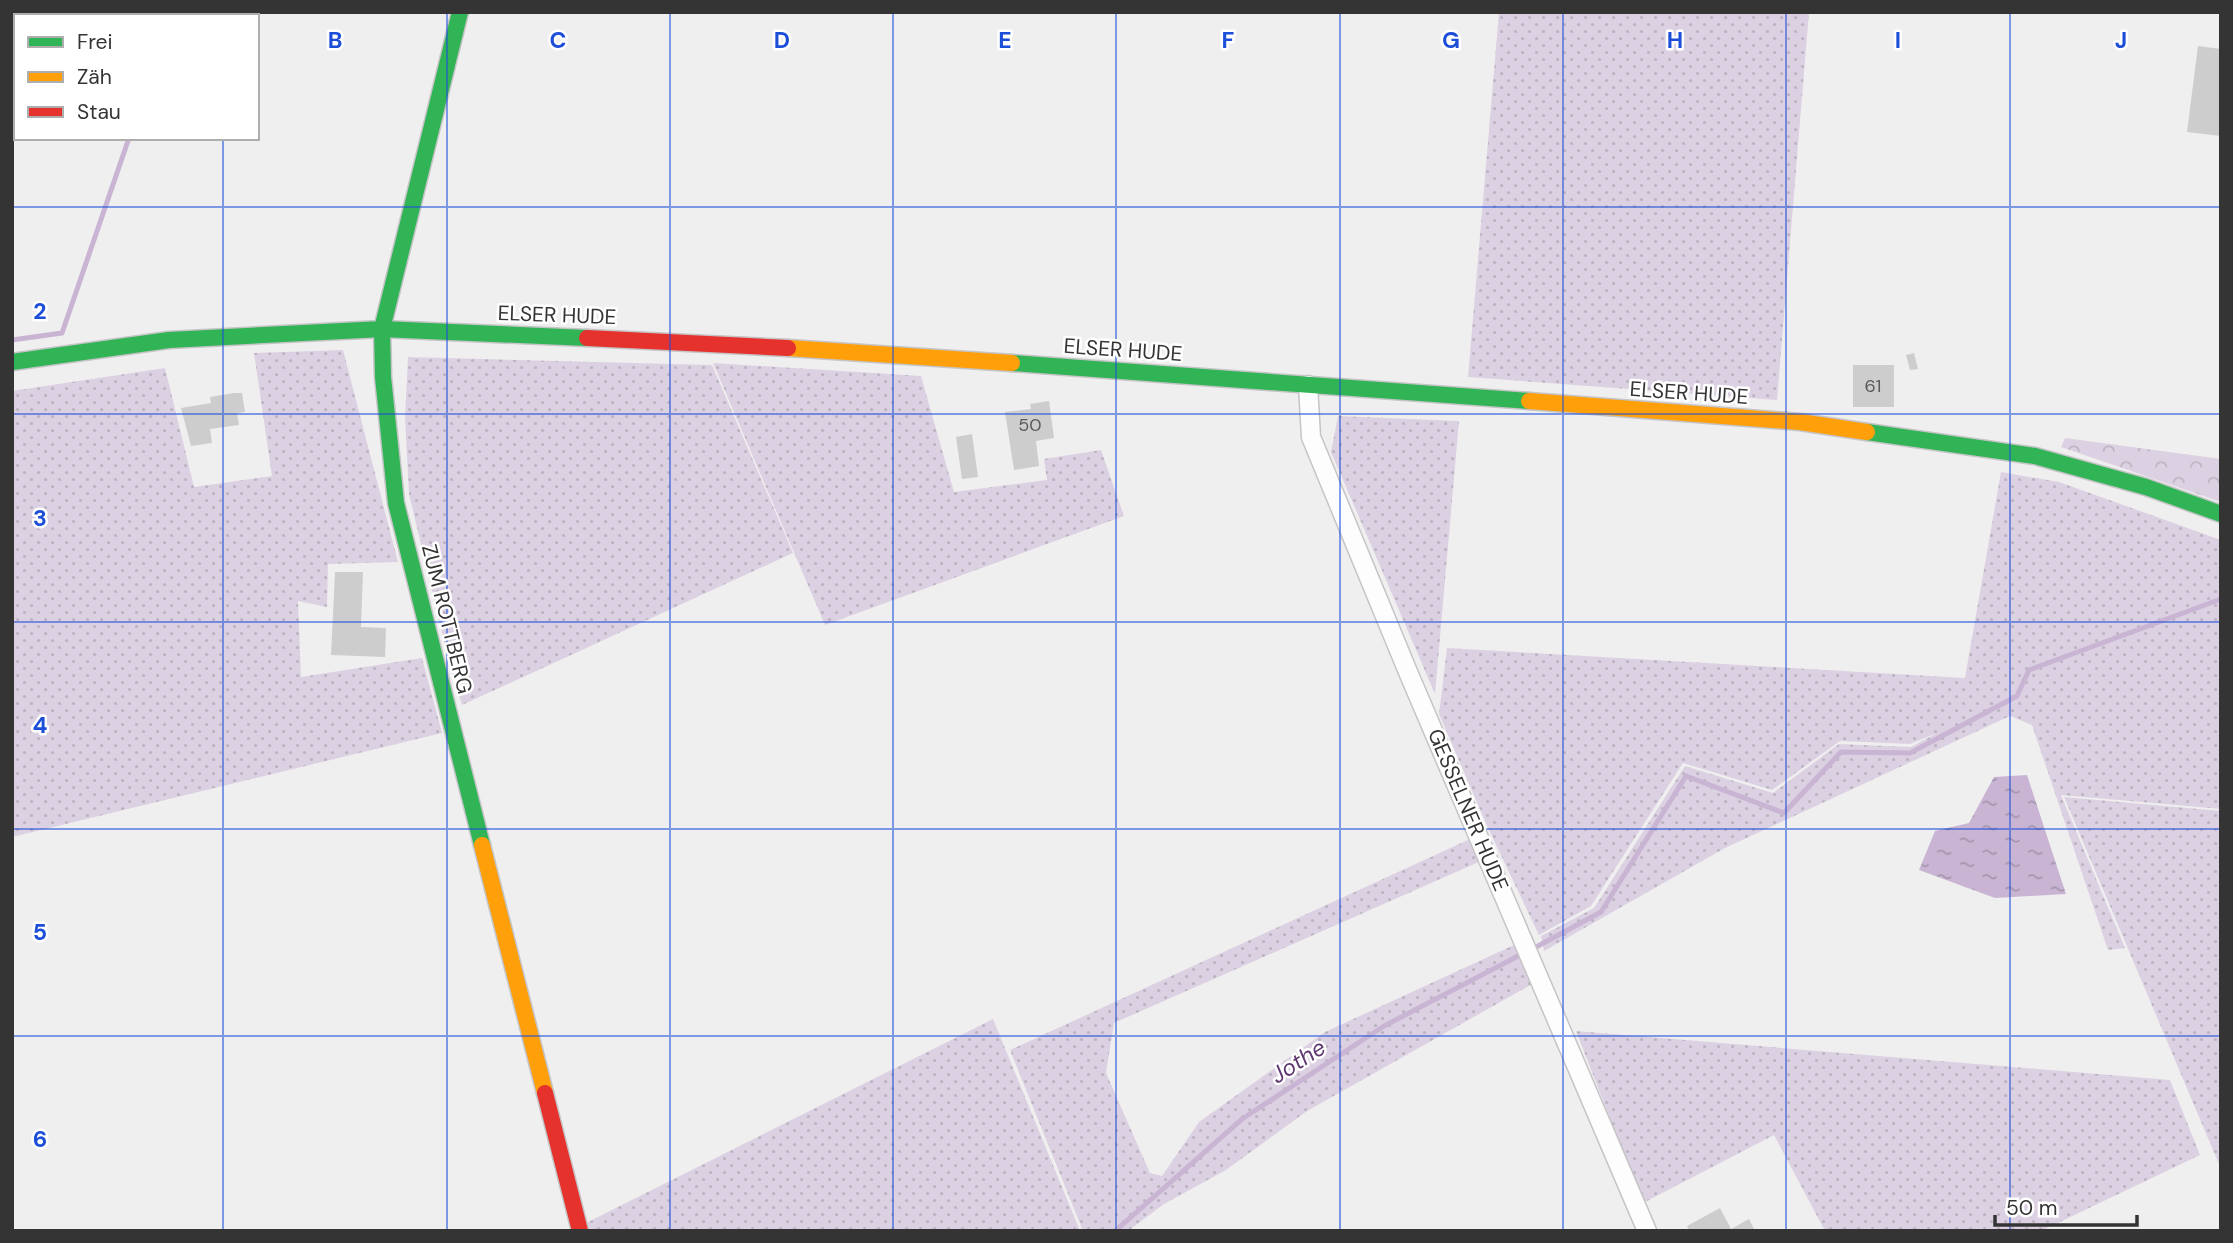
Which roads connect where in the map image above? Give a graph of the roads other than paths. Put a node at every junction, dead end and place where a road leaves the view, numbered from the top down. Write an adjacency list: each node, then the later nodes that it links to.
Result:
1 (460, 12): 2 (street, ZUM ROTTBERG)
2 (382, 329): 3 (street, ELSER HUDE); 4 (street, ELSER HUDE); 6 (street, ZUM ROTTBERG)
3 (12, 362)
4 (1308, 385): 5 (street, ELSER HUDE); 7 (street, GESSELNER HUDE)
5 (2221, 514)
6 (580, 1231)
7 (1647, 1231)

